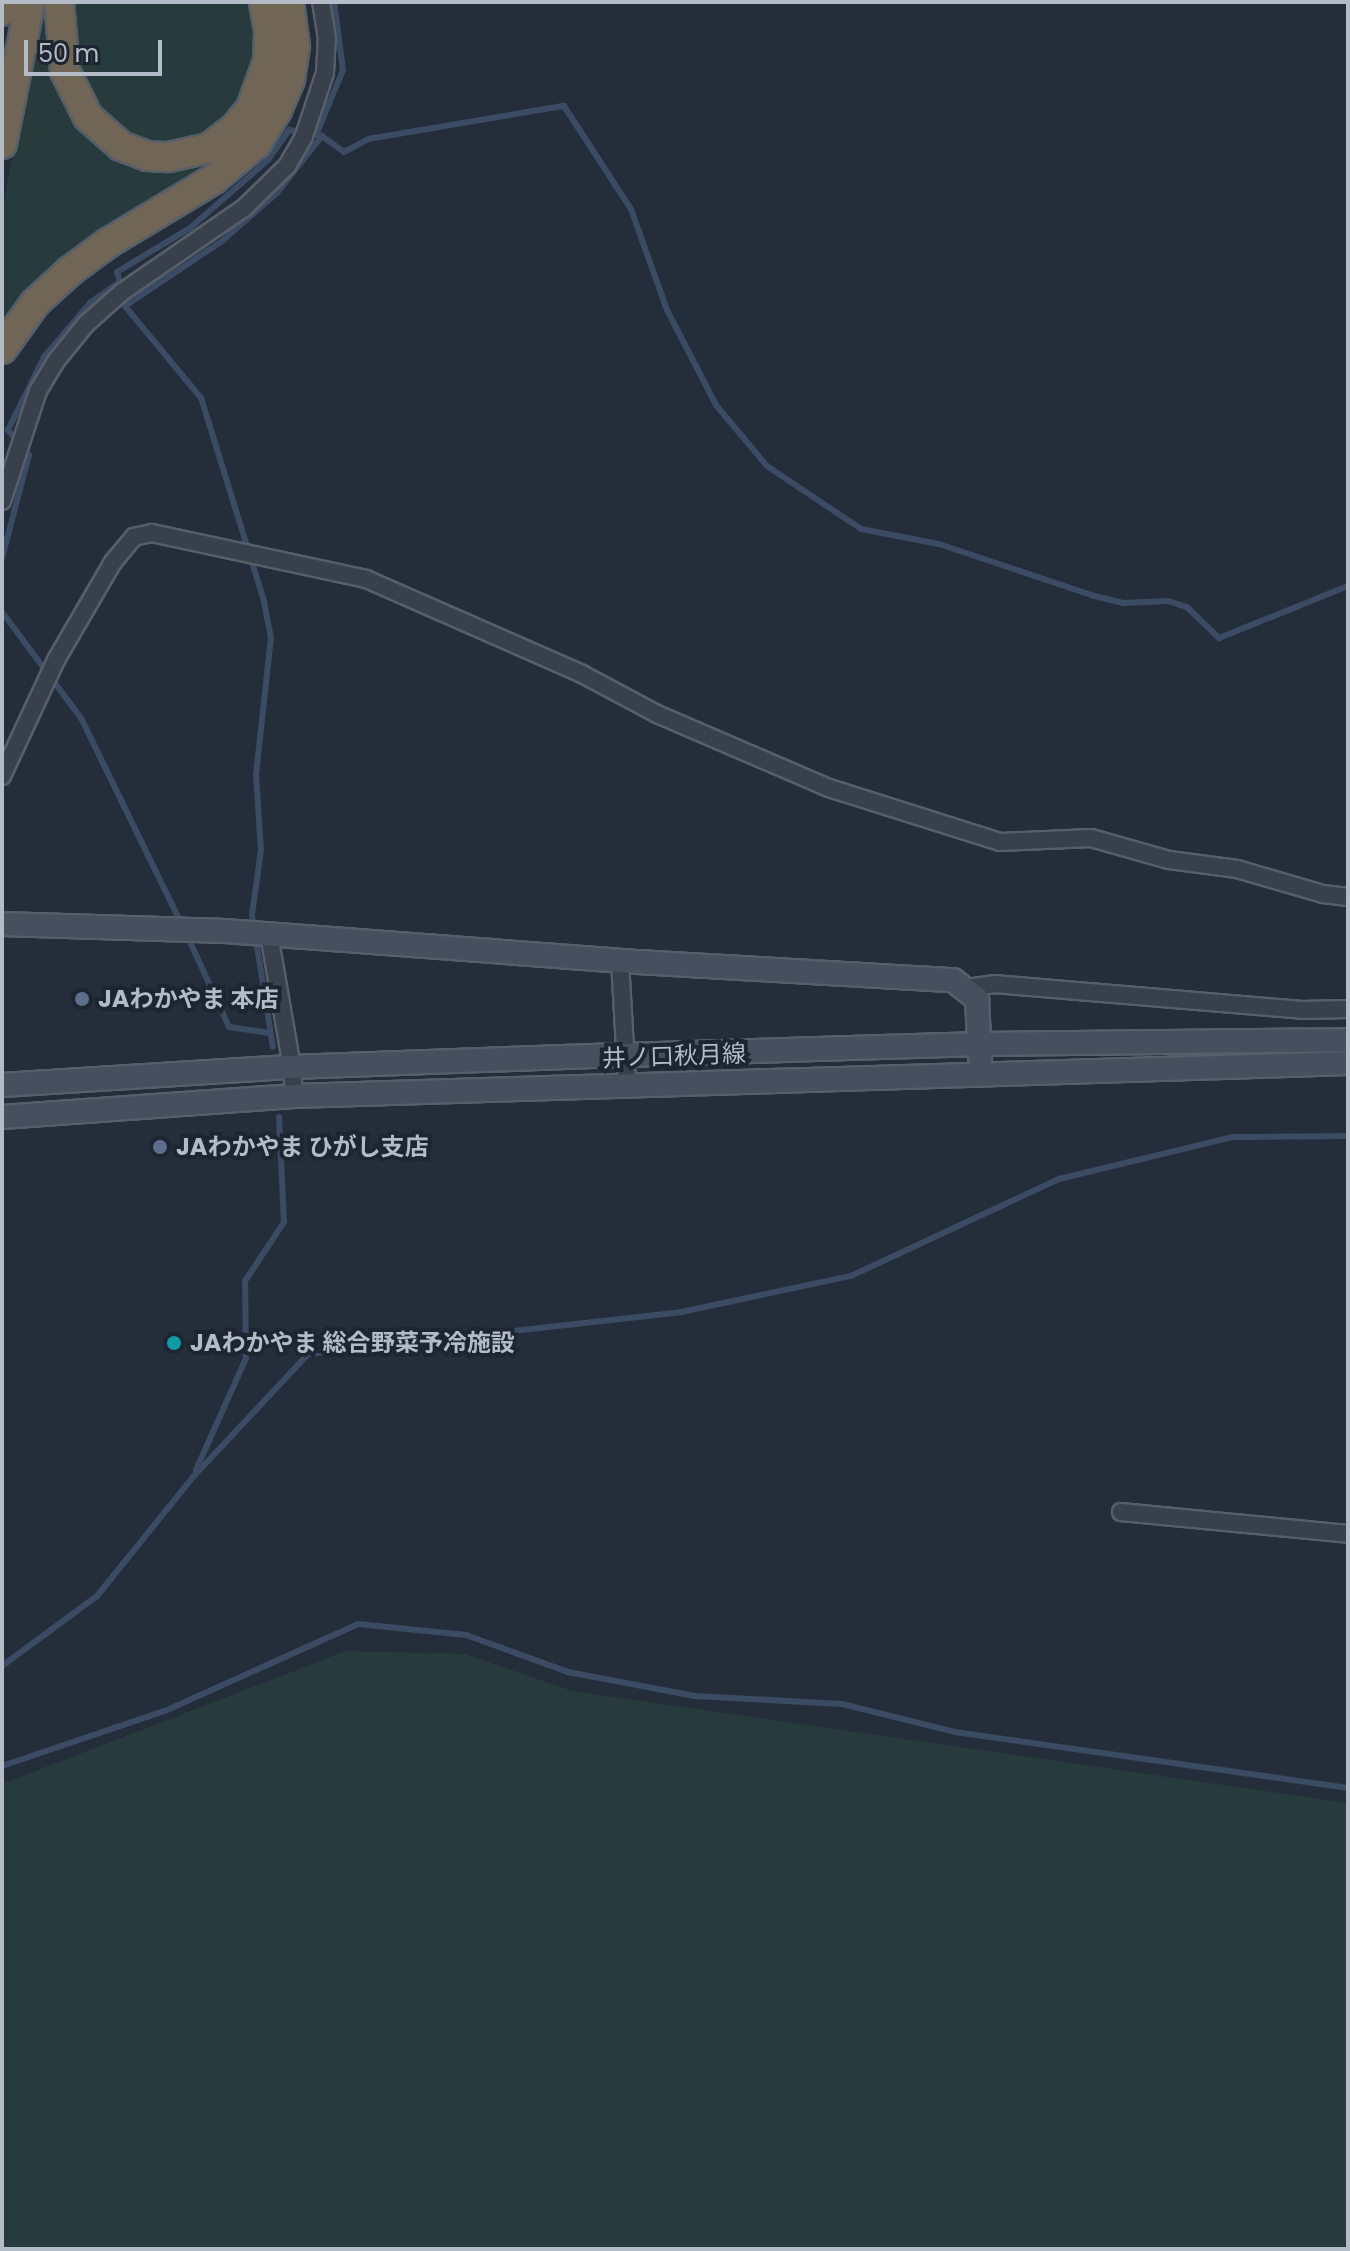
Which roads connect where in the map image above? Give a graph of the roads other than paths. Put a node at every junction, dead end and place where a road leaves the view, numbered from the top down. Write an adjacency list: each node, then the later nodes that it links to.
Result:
1 (4, 2): 7 (highway)
2 (30, 2): 8 (highway)
3 (59, 2): 4 (highway)
4 (264, 2)
5 (289, 2): 9 (highway)
6 (321, 2): 10 (street)
7 (2, 11)
8 (2, 144)
9 (2, 349)
10 (9, 451): 11 (street)
11 (2, 501)
12 (2, 776): 13 (street)
13 (1348, 897)
14 (2, 924): 15 (main road)
15 (269, 934): 16 (main road); 23 (street)
16 (620, 961): 17 (main road); 21 (street)
17 (967, 988): 18 (street); 20 (main road)
18 (1348, 1009)
19 (1348, 1040): 20 (main road, 井ノ口秋月線)
20 (980, 1044): 21 (main road, 井ノ口秋月線); 24 (main road)
21 (626, 1055): 23 (main road, 井ノ口秋月線); 25 (street)
22 (1348, 1063): 24 (main road, 井ノ口秋月線)
23 (292, 1067): 26 (main road, 井ノ口秋月線); 27 (street)
24 (981, 1072): 25 (main road, 井ノ口秋月線)
25 (627, 1083): 27 (main road, 井ノ口秋月線)
26 (2, 1085)
27 (294, 1096): 28 (main road, 井ノ口秋月線)
28 (2, 1117)
29 (1121, 1512): 30 (street)
30 (1348, 1534)

